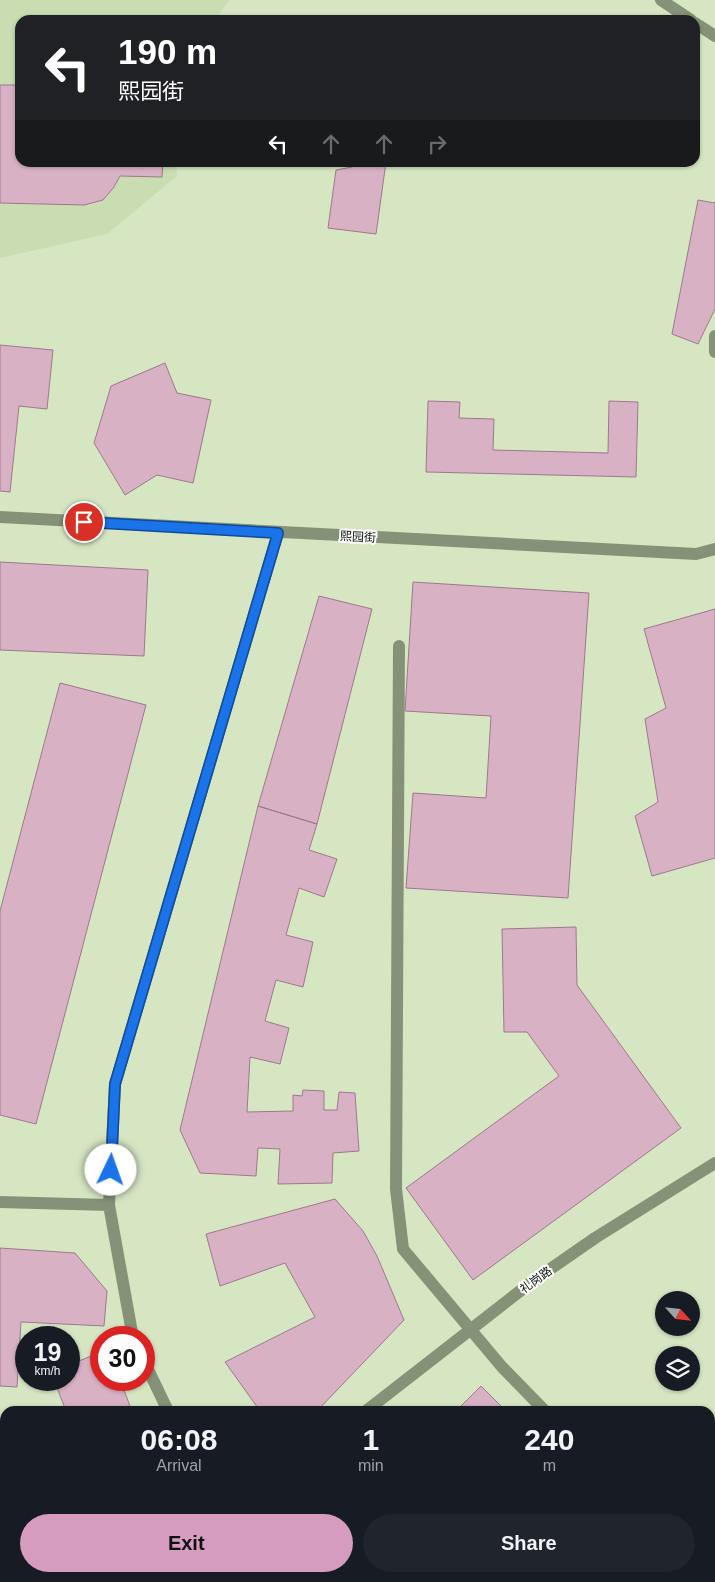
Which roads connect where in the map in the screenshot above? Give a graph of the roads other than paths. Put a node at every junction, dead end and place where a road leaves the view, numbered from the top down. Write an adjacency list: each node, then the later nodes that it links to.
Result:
1 (661, 0): 2 (street)
2 (684, 15)
3 (700, 26): 4 (street)
4 (715, 36)
5 (715, 336): 6 (street)
6 (715, 352)
7 (0, 517): 8 (street, 熙园街)
8 (278, 533): 9 (street, 熙园街); 13 (street)
9 (715, 549)
10 (399, 646): 15 (street)
11 (715, 1163): 15 (street, 礼岗路)
12 (0, 1202): 13 (street)
13 (109, 1205): 14 (street)
14 (131, 1326)
15 (469, 1330): 18 (street, 礼岗路); 19 (street)
16 (155, 1384): 17 (street)
17 (166, 1406)
18 (372, 1406)
19 (540, 1406)

